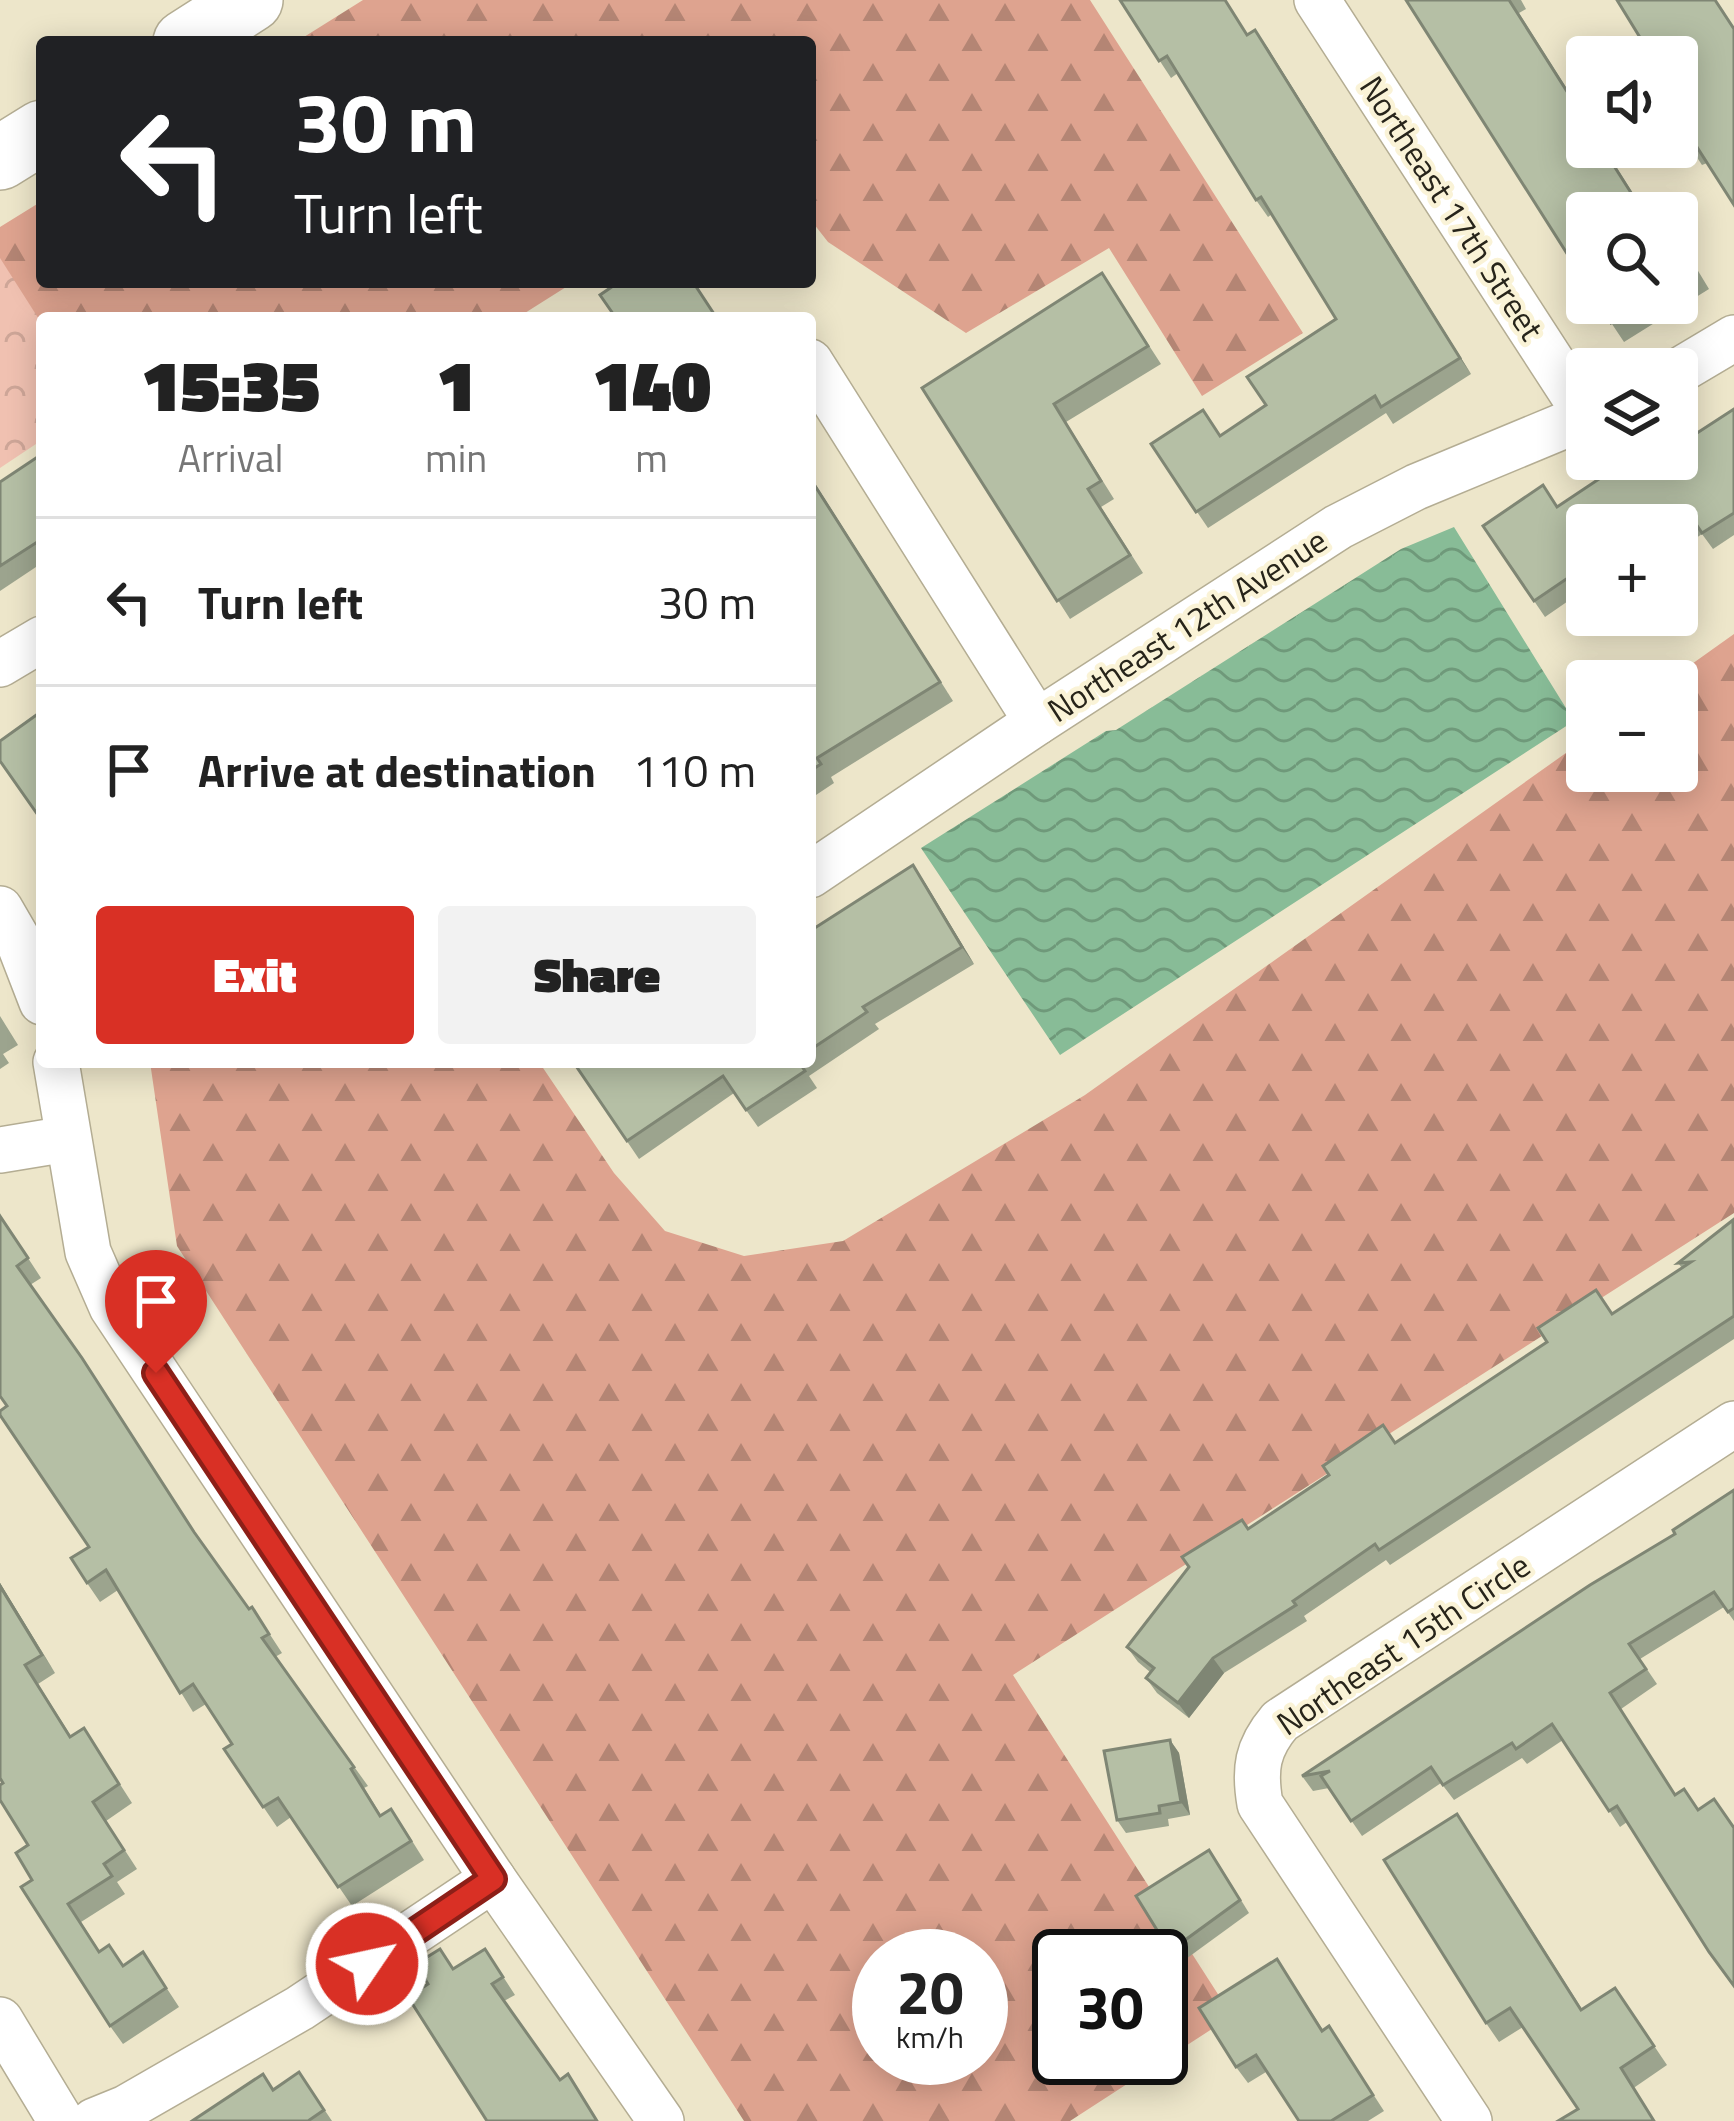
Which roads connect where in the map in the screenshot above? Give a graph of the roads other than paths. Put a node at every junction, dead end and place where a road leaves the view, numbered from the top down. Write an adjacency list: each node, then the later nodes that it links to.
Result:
1 (251, 0): 3 (main road)
2 (1317, 0): 9 (street, Northeast 17th Street)
3 (194, 36)
4 (36, 136): 5 (main road)
5 (0, 158)
6 (1734, 338): 7 (street)
7 (1698, 359)
8 (816, 372): 13 (street)
9 (1566, 384)
10 (1566, 425): 13 (street, Northeast 12th Avenue)
11 (36, 643): 12 (street)
12 (0, 664)
13 (1037, 722): 14 (street, Northeast 12th Avenue)
14 (816, 871)
15 (0, 909): 16 (street)
16 (36, 986)
17 (57, 1068): 18 (street)
18 (67, 1139): 19 (street); 21 (street)
19 (0, 1150)
20 (1734, 1424): 26 (street, Northeast 15th Circle)
21 (493, 1879): 24 (street); 25 (street)
22 (0, 2020): 23 (street)
23 (61, 2121)
24 (94, 2121)
25 (661, 2121)
26 (1469, 2121)

